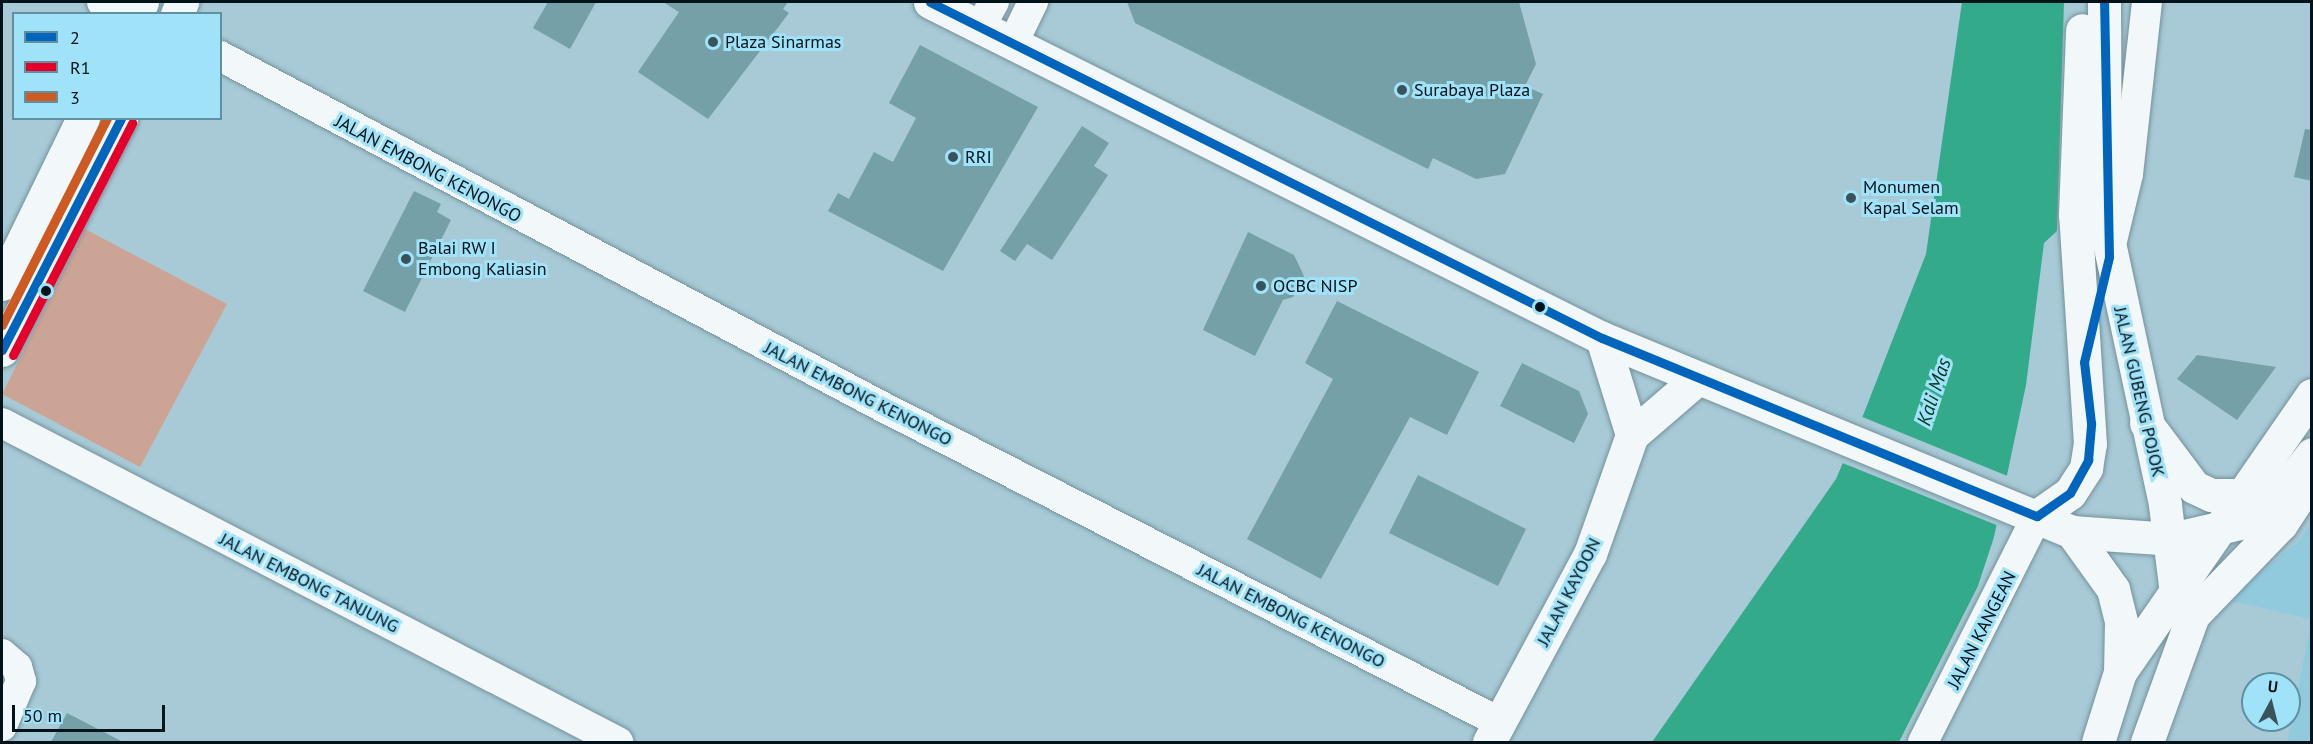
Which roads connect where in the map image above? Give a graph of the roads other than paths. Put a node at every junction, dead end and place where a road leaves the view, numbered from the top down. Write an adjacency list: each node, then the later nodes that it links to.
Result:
1 (102, 2): 7 (street)
2 (930, 2): 8 (main road)
3 (1033, 2): 9 (street)
4 (2084, 2): 17 (main road)
5 (2104, 2): 13 (main road, JALAN GUBENG POJOK)
6 (2146, 2): 13 (street)
7 (121, 12)
8 (987, 14): 9 (main road)
9 (1013, 43): 15 (main road)
10 (222, 57): 35 (street, JALAN EMBONG KENONGO)
11 (82, 120): 14 (main road)
12 (120, 120): 16 (main road)
13 (2109, 256): 17 (main road); 21 (main road, JALAN GUBENG POJOK)
14 (2, 284)
15 (1602, 338): 18 (main road); 22 (main road)
16 (2, 350)
17 (2084, 362): 26 (main road)
18 (1698, 378): 22 (main road, JALAN KAYOON); 26 (main road)
19 (2312, 395): 25 (main road)
20 (2, 423): 36 (street, JALAN EMBONG TANJUNG)
21 (2146, 423): 25 (main road); 29 (main road, JALAN GUBENG POJOK)
22 (1632, 435): 35 (main road, JALAN KAYOON)
23 (2312, 454): 27 (main road)
24 (2312, 477): 31 (main road)
25 (2242, 495): 27 (main road)
26 (2037, 516): 28 (main road); 37 (street, JALAN KANGEAN)
27 (2220, 528): 29 (main road); 30 (main road)
28 (2072, 532): 29 (main road); 33 (main road)
29 (2171, 539): 30 (main road, JALAN GUBENG POJOK)
30 (2175, 586): 31 (main road, JALAN GUBENG POJOK); 33 (main road)
31 (2182, 638): 39 (main road)
32 (2, 654): 34 (street)
33 (2120, 672): 38 (main road)
34 (2, 726)
35 (1495, 733)
36 (618, 742)
37 (1923, 742)
38 (2098, 742)
39 (2147, 742)

